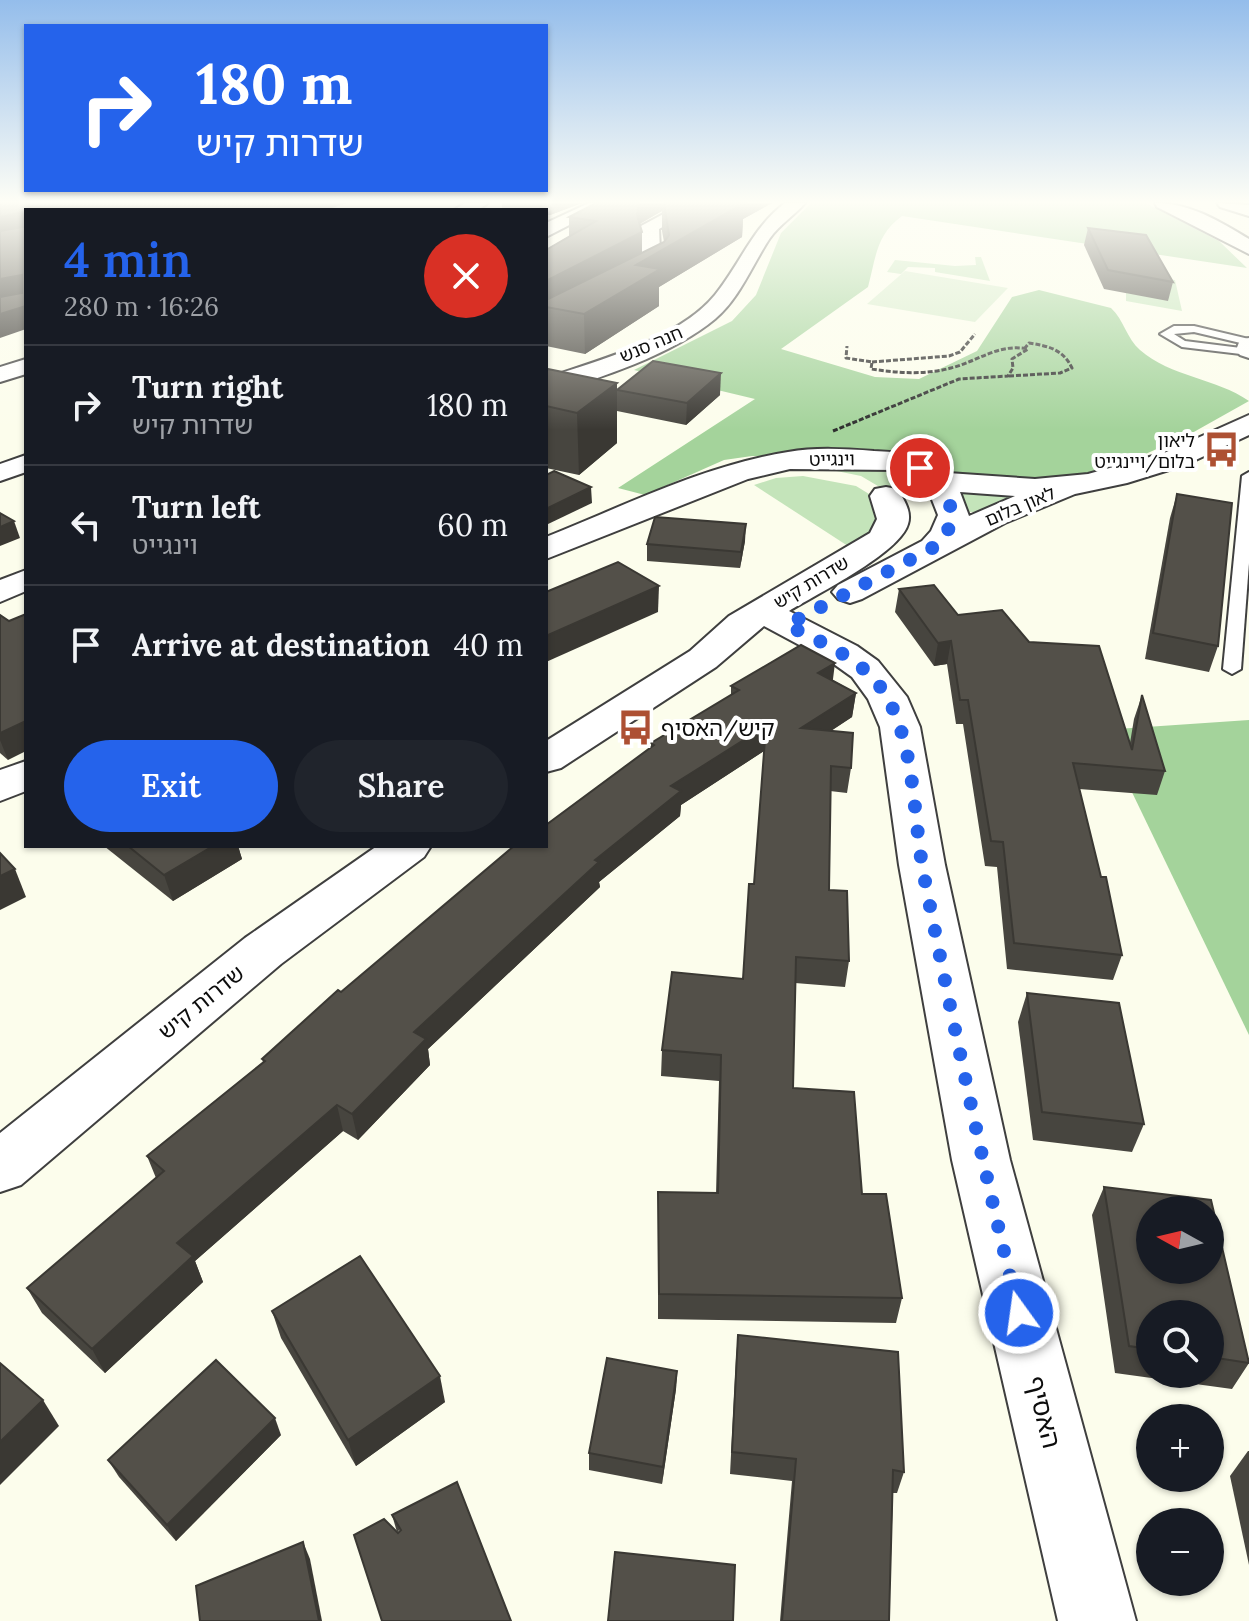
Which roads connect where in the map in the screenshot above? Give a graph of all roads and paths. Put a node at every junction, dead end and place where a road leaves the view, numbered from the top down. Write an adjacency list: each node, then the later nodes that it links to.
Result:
1 (641, 279): 3 (street)
2 (736, 279): 13 (street, חנה סנש)
3 (548, 331)
4 (975, 334): 8 (path)
5 (847, 346): 8 (path)
6 (1249, 347): 6 (lane)
7 (1025, 348): 8 (path); 12 (path); 12 (path)
8 (872, 362)
9 (24, 367): 11 (street)
10 (548, 373): 13 (street)
11 (0, 375)
12 (1008, 376): 16 (path)
13 (571, 378): 14 (street, חנה סנש)
14 (548, 385)
15 (1247, 427): 22 (street, לאון בלום)
16 (790, 460): 20 (street, וינגייט); 21 (street, וינגייט)
17 (24, 464): 18 (street)
18 (0, 473)
19 (1249, 476): 31 (lane)
20 (940, 482): 22 (street, לאון בלום); 23 (street, לאון בלום); 24 (street)
21 (696, 488): 23 (street, וינגייט); 27 (street, וינגייט)
22 (1064, 488): 25 (street, לאון בלום)
23 (886, 496): 24 (street, וינגייט); 30 (street, שדרות קיש)
24 (954, 515): 25 (street, וינגייט); 26 (street)
25 (994, 516): 26 (street, לאון בלום)
26 (934, 547): 30 (street, שדרות קיש)
27 (548, 548)
28 (24, 580): 29 (street)
29 (0, 592)
30 (775, 618): 32 (street, שדרות קיש); 37 (street, האסיף)
31 (1232, 669)
32 (548, 758)
33 (24, 775): 34 (street)
34 (0, 787)
35 (405, 848): 36 (street, שדרות קיש)
36 (0, 1167)
37 (1097, 1621)

